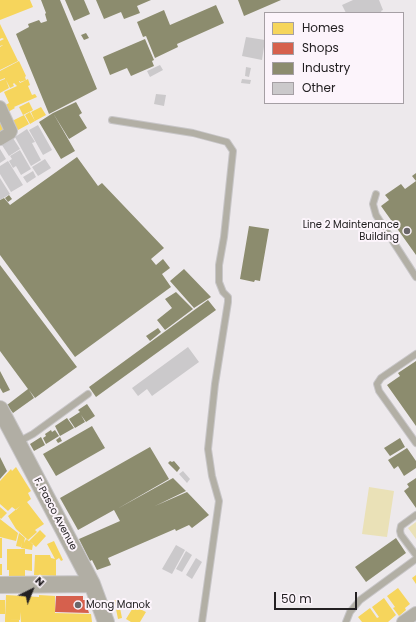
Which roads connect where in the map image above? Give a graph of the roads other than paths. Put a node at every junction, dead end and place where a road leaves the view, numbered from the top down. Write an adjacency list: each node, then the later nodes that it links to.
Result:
1 (0, 107): 3 (street)
2 (112, 120): 18 (lane)
3 (0, 139)
4 (376, 194): 5 (lane)
5 (416, 277)
6 (416, 354): 10 (lane)
7 (88, 394): 9 (lane)
8 (0, 409): 9 (street, F. Pasco Avenue)
9 (18, 442): 14 (street, F. Pasco Avenue)
10 (416, 443)
11 (416, 515): 12 (lane)
12 (416, 555)
13 (416, 559): 19 (lane)
14 (92, 584): 15 (street); 17 (street, F. Pasco Avenue)
15 (0, 585)
16 (416, 613): 20 (street)
17 (106, 622)
18 (202, 622)
19 (346, 622)
20 (403, 622)

